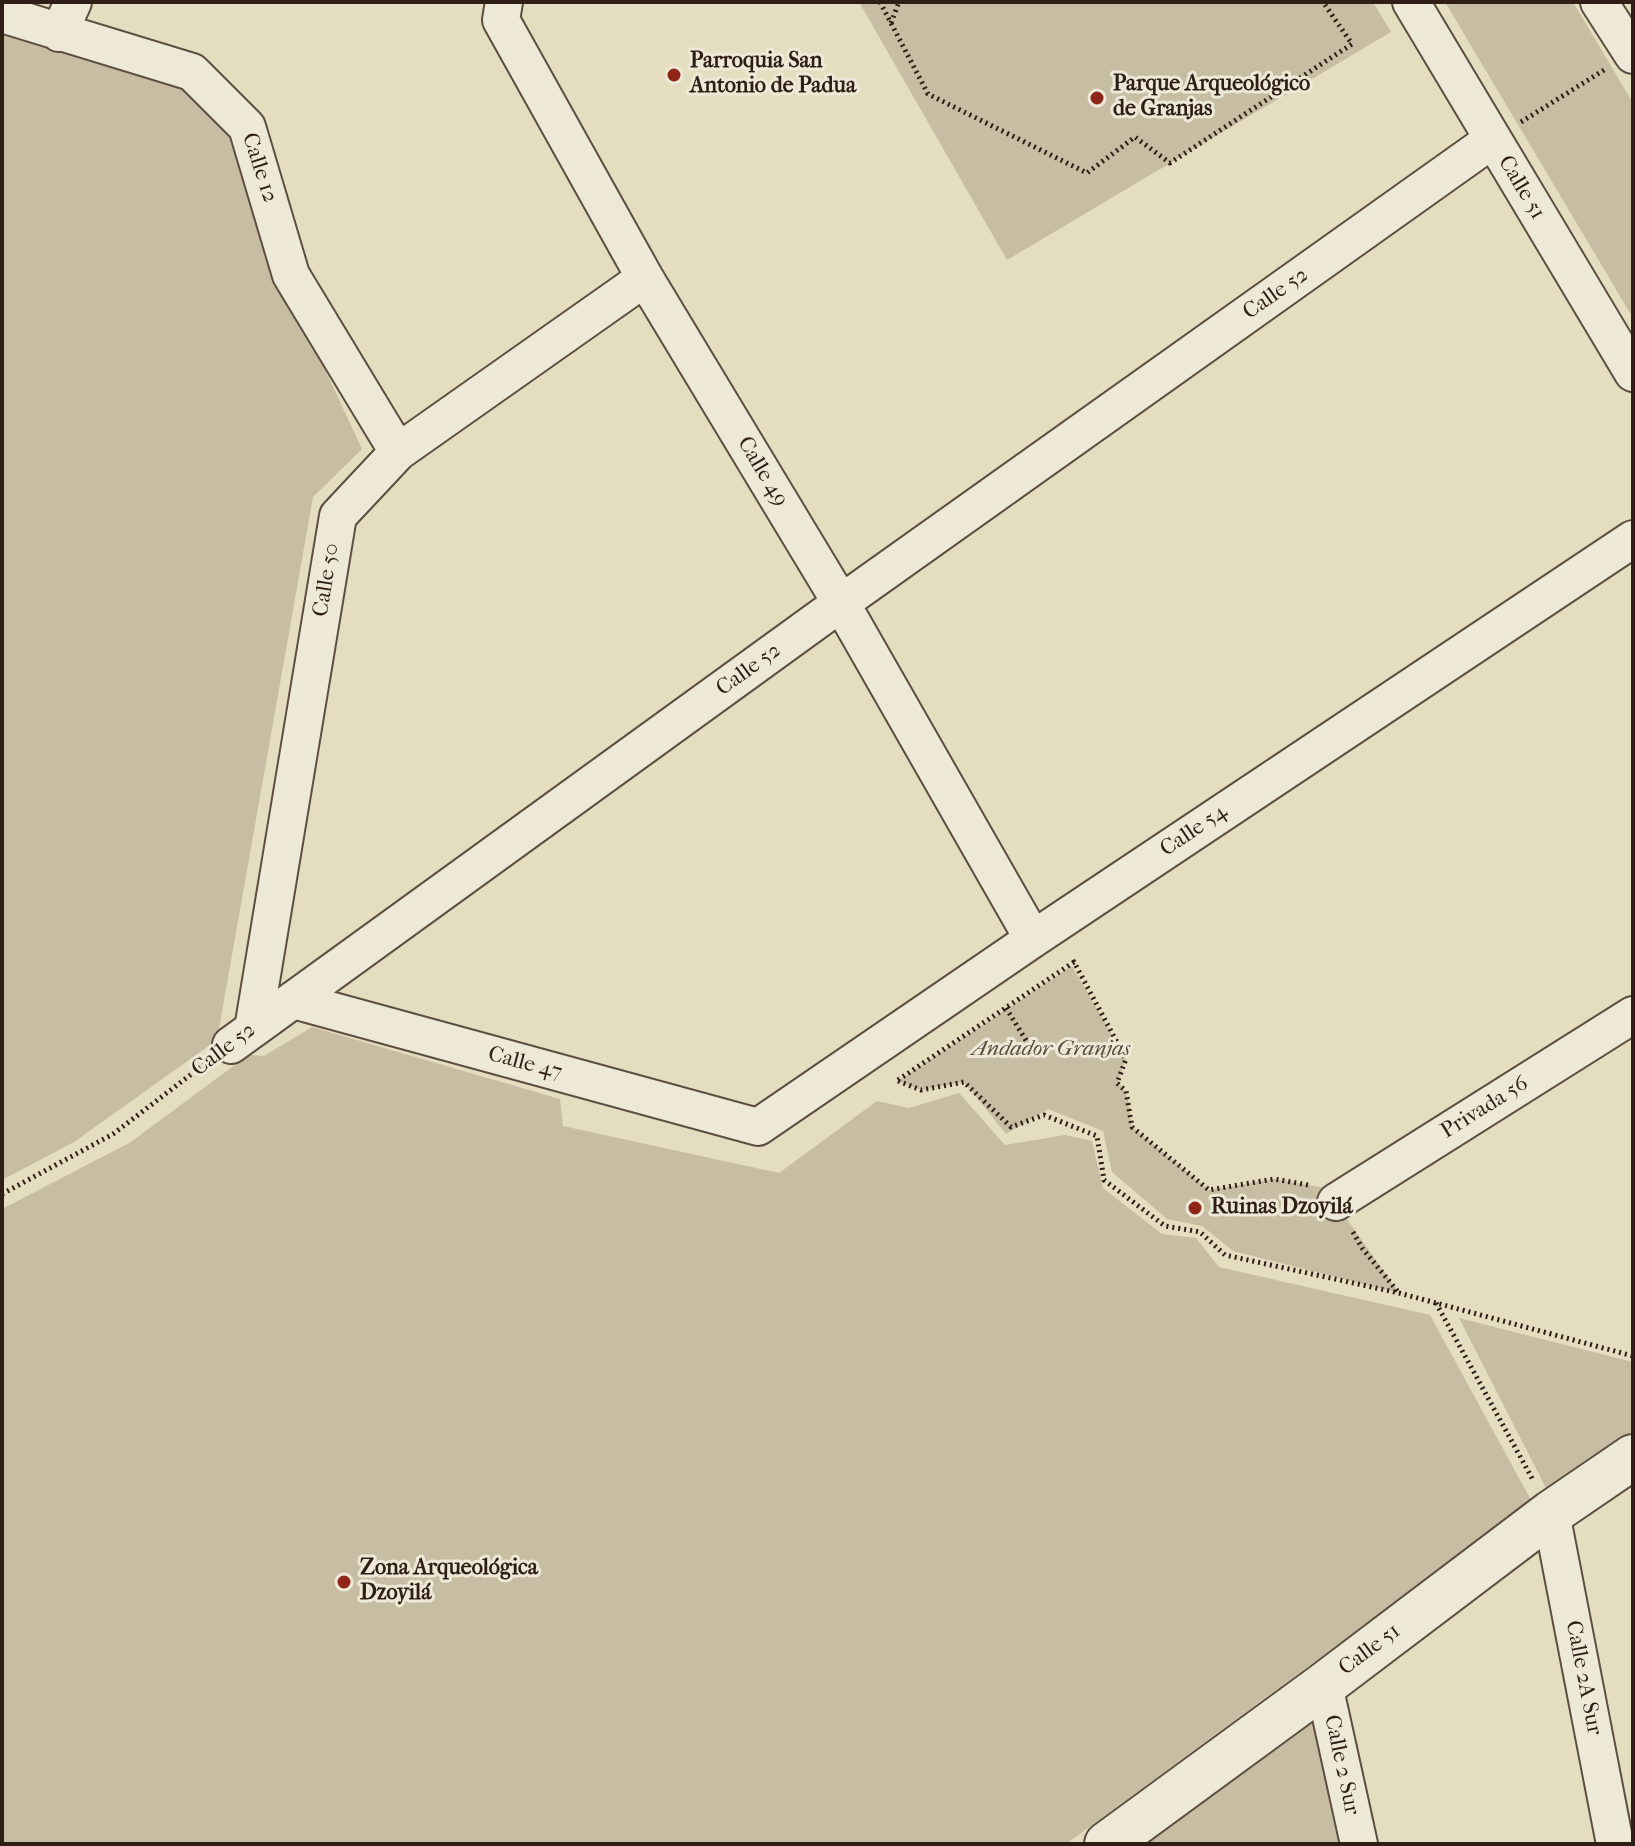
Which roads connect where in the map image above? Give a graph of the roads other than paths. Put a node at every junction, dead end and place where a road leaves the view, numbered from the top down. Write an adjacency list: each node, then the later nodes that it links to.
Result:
1 (504, 2): 8 (street, Calle 49)
2 (1411, 2): 7 (street, Calle 51)
3 (1599, 2): 6 (street)
4 (2, 14): 5 (street, Calle 12)
5 (66, 17): 10 (street, Calle 12)
6 (1633, 53)
7 (1492, 140): 9 (street, Calle 51); 12 (street, Calle 52)
8 (645, 278): 10 (street, Calle 50); 12 (street, Calle 49)
9 (1633, 373)
10 (398, 452): 16 (street, Calle 50)
11 (1633, 539): 13 (street, Calle 54)
12 (841, 603): 13 (street, Calle 49); 14 (street, Calle 52)
13 (1033, 939): 17 (street, Calle 54)
14 (293, 1000): 16 (street, Calle 52); 17 (street, Calle 47)
15 (1633, 1015): 18 (street, Privada 56)
16 (242, 1037)
17 (758, 1127)
18 (1336, 1202)
19 (1633, 1457): 20 (street, Calle 51)
20 (1551, 1513): 21 (street, Calle 51); 24 (street, Calle 2A Sur)
21 (1324, 1685): 22 (street, Calle 51); 23 (street, Calle 2 Sur)
22 (1107, 1844)
23 (1359, 1844)
24 (1615, 1844)

